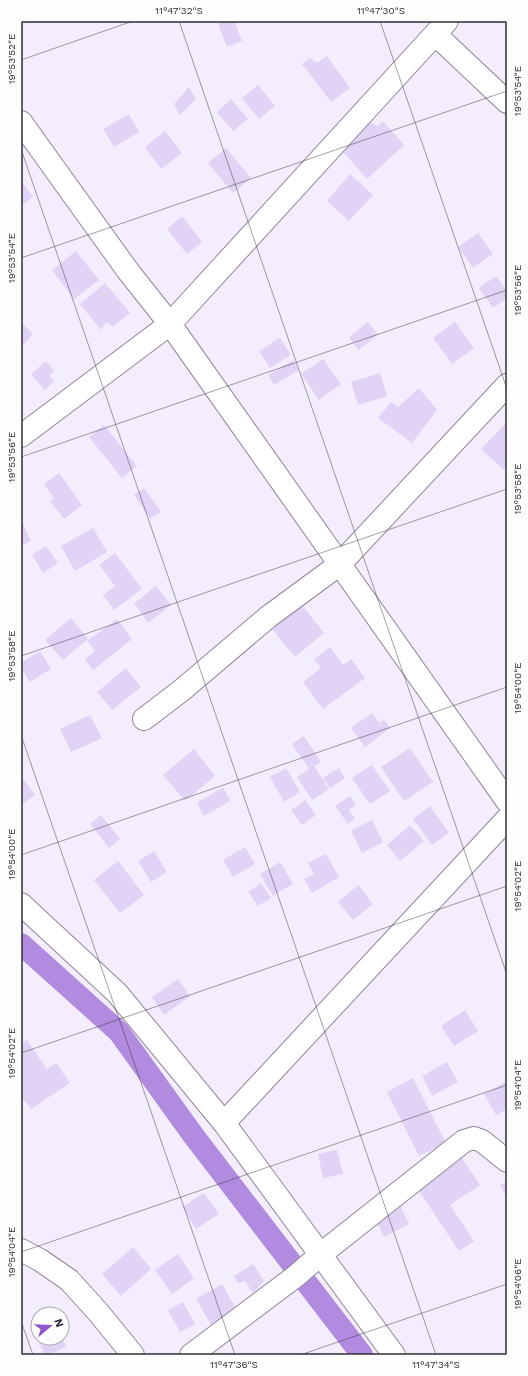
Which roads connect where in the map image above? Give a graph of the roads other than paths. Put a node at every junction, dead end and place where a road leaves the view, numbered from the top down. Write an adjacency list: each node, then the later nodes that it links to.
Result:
1 (439, 26): 2 (street); 4 (street)
2 (507, 102)
3 (21, 122): 4 (street)
4 (170, 324): 6 (street); 7 (street)
5 (507, 385): 7 (street)
6 (21, 436)
7 (340, 564): 8 (street); 9 (street)
8 (144, 719)
9 (507, 802)
10 (507, 819): 12 (street)
11 (21, 904): 12 (street)
12 (224, 1123): 15 (street)
13 (507, 1161): 15 (street)
14 (21, 1250): 16 (street)
15 (320, 1255): 17 (street); 18 (street)
16 (133, 1355)
17 (191, 1355)
18 (394, 1355)

